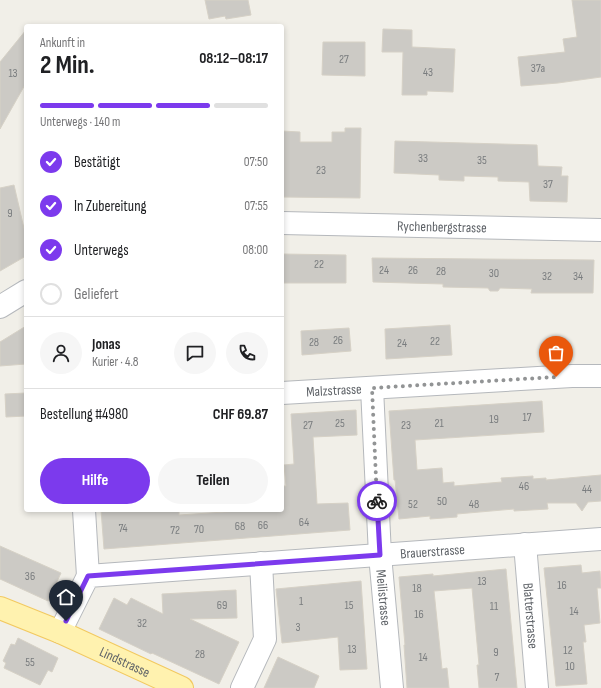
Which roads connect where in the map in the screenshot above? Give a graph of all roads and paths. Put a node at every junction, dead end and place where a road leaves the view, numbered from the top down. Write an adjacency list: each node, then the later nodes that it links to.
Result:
1 (284, 223): 2 (street, Rychenbergstrasse)
2 (601, 230)
3 (24, 292): 4 (street)
4 (0, 307)
5 (601, 376): 6 (street, Malzstrasse)
6 (372, 388): 7 (street, Malzstrasse); 11 (street, Meilistrasse)
7 (284, 393)
8 (84, 512): 13 (street)
9 (601, 539): 10 (street, Brauerstrasse)
10 (525, 544): 11 (street, Brauerstrasse); 19 (street, Blatterstrasse)
11 (380, 555): 12 (street, Brauerstrasse); 18 (street, Meilistrasse)
12 (261, 563): 13 (street, Brauerstrasse); 17 (street)
13 (88, 576): 15 (street)
14 (0, 608): 15 (main road, Lindstrasse)
15 (60, 632): 16 (main road, Lindstrasse)
16 (182, 688)
17 (242, 688)
18 (392, 688)
19 (537, 688)

